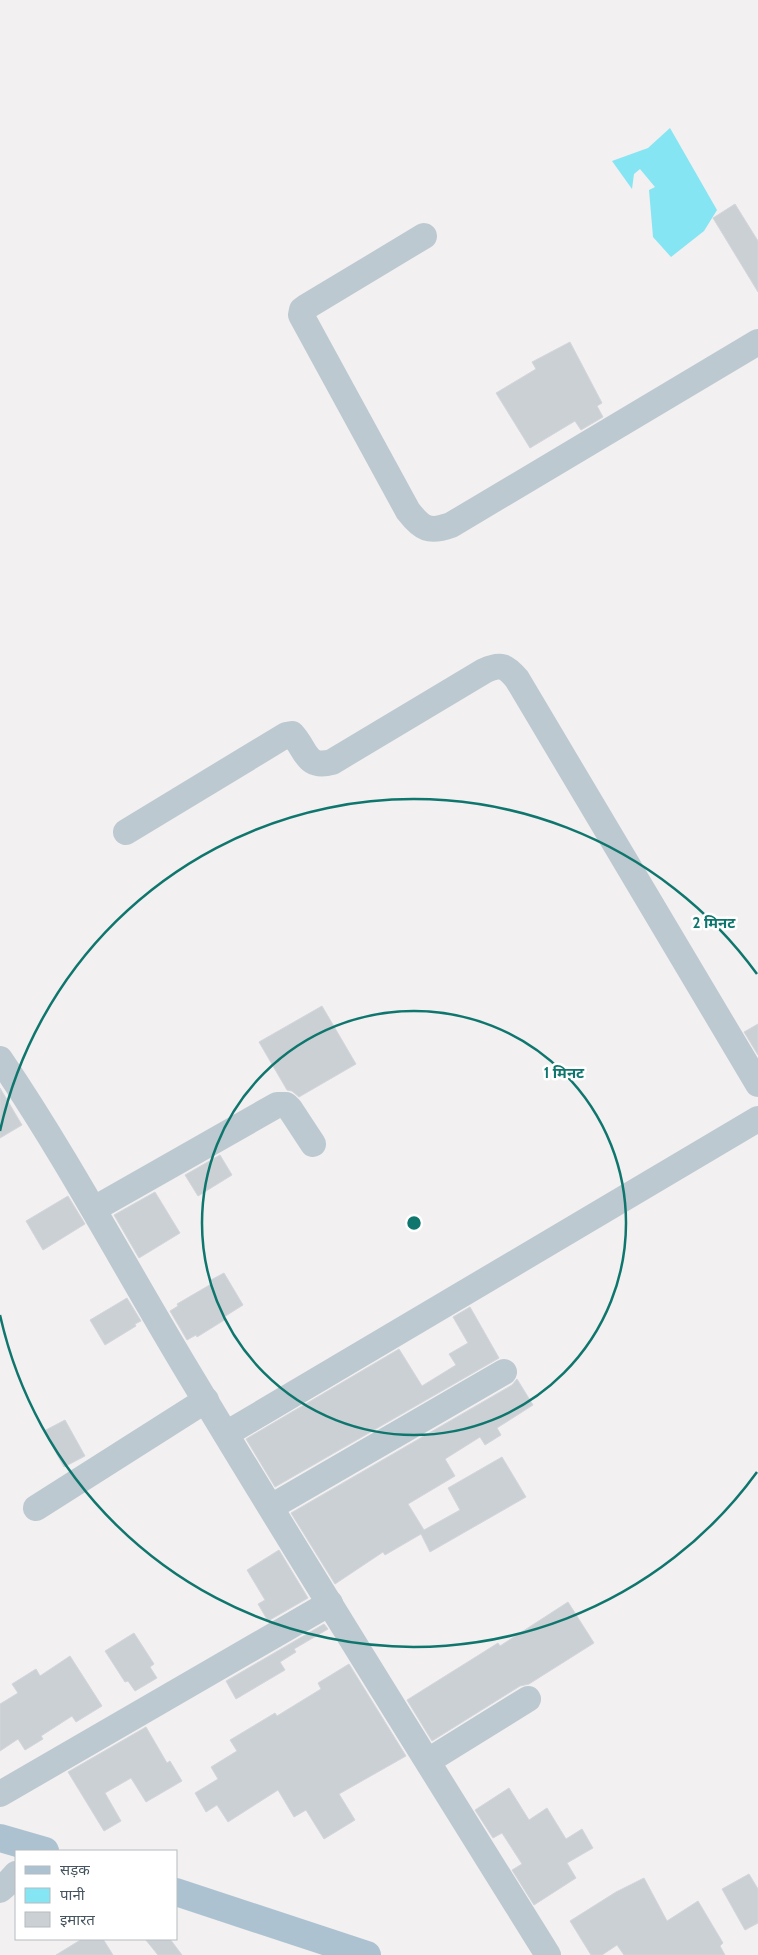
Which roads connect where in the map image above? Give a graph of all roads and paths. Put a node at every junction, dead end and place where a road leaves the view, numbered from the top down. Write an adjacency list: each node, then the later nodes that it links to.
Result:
1 (424, 236): 2 (street)
2 (758, 342)
3 (126, 832): 5 (street)
4 (0, 1059): 8 (street)
5 (758, 1084)
6 (758, 1119): 11 (street)
7 (313, 1144): 8 (street)
8 (94, 1210): 10 (street)
9 (504, 1372): 12 (street)
10 (206, 1400): 11 (street); 13 (street)
11 (226, 1434): 12 (street)
12 (271, 1507): 14 (street)
13 (36, 1508)
14 (330, 1604): 16 (street); 17 (street)
15 (528, 1699): 16 (street)
16 (428, 1761): 24 (street)
17 (0, 1794)
18 (0, 1838): 19 (main road)
19 (34, 1850)
20 (15, 1875): 21 (street)
21 (0, 1890)
22 (178, 1893): 23 (main road)
23 (367, 1955)
24 (548, 1955)

